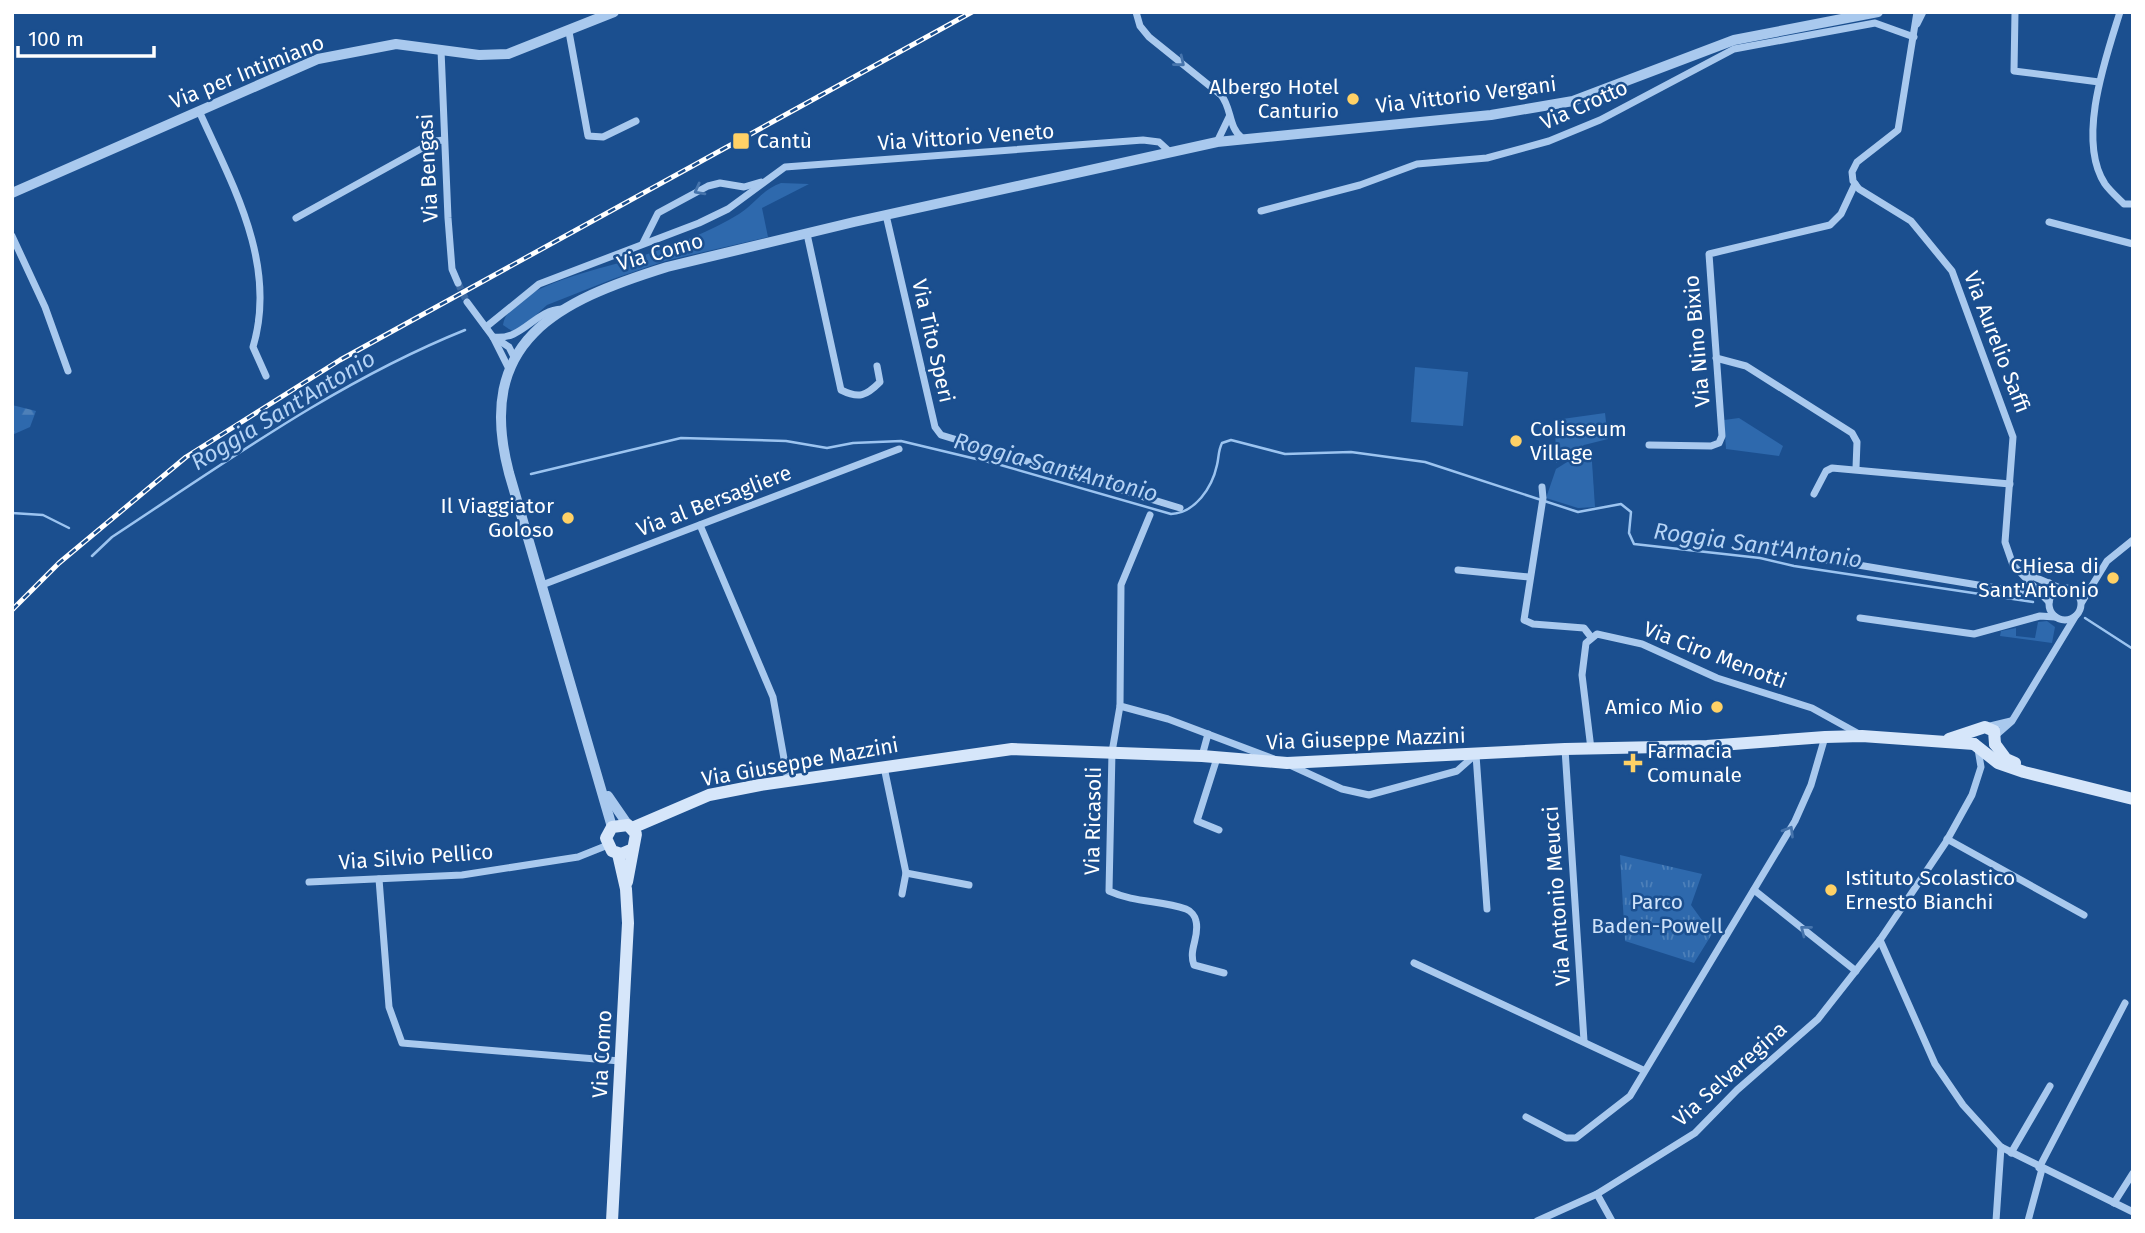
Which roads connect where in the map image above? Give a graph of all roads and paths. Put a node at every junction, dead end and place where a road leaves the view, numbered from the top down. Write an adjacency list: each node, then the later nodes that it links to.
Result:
1 (614, 12): 10 (street, Via per Intimiano)
2 (1136, 12): 15 (street, one-way to 15)
3 (1878, 12): 9 (street, Via Vittorio Vergani)
4 (1908, 12): 11 (street)
5 (1917, 12): 11 (street)
6 (1923, 12): 11 (street)
7 (2015, 12): 13 (street)
8 (2120, 12): 13 (street)
9 (1851, 14): 17 (street, Via Vittorio Vergani)
10 (569, 32): 12 (street, Via per Intimiano); 16 (street)
11 (1914, 32): 22 (street); 25 (street, Via Crotto)
12 (441, 50): 14 (street, Via per Intimiano); 18 (street, Via Bengasi)
13 (2099, 82): 24 (street)
14 (199, 111): 23 (street, Via per Intimiano); 42 (street)
15 (1229, 112): 17 (street); 19 (street)
16 (636, 121)
17 (1242, 138): 19 (street, Via Como)
18 (444, 140): 27 (street); 33 (street, Via Bengasi)
19 (1217, 142): 20 (street, Via Como)
20 (1170, 152): 21 (street, Via Vittorio Veneto); 26 (street, Via Como)
21 (764, 181): 31 (street, Via Vittorio Veneto); 31 (street, Via Vittorio Veneto, one-way to 31)
22 (1855, 184): 38 (street, Via Nino Bixio); 46 (street, Via Aurelio Saffi)
23 (12, 193)
24 (2133, 204)
25 (1261, 211)
26 (886, 215): 29 (street, Via Como); 49 (street, Via Tito Speri)
27 (296, 218)
28 (2049, 222): 32 (street)
29 (807, 234): 35 (street, Via Como); 40 (street)
30 (12, 236): 41 (street)
31 (643, 243): 36 (street, Via Vittorio Veneto)
32 (2133, 244)
33 (458, 283)
34 (467, 302): 36 (street)
35 (562, 309): 37 (street); 39 (street, Via Como)
36 (486, 327): 37 (street)
37 (493, 337): 39 (street)
38 (1716, 358): 43 (street, Via Nino Bixio); 45 (street)
39 (512, 364): 58 (street, Via Como)
40 (877, 366)
41 (68, 371)
42 (266, 376)
43 (1649, 445)
44 (899, 449): 51 (street, Via al Bersagliere)
45 (1856, 468): 46 (street); 48 (street)
46 (2011, 484): 54 (street, Via Aurelio Saffi)
47 (1542, 487): 56 (street, Via Ciro Menotti)
48 (1814, 494)
49 (1180, 508)
50 (1150, 515): 71 (street)
51 (700, 525): 58 (street, Via al Bersagliere); 86 (street)
52 (2133, 540): 61 (street)
53 (1822, 559): 59 (street)
54 (2018, 569): 57 (street); 59 (street, Via Aurelio Saffi)
55 (1458, 570): 56 (street)
56 (1529, 577): 69 (street, Via Ciro Menotti)
57 (2049, 583): 59 (street); 60 (street)
58 (542, 585): 80 (street, Via Como)
59 (2037, 588): 64 (street, Via Aurelio Saffi)
60 (2060, 588): 62 (street); 64 (street)
61 (2090, 589): 62 (street); 63 (street)
62 (2077, 593): 63 (street)
63 (2082, 602): 67 (street)
64 (2049, 604): 65 (street); 66 (street)
65 (2040, 616): 66 (street); 68 (street)
66 (2056, 617): 67 (street); 70 (street)
67 (2075, 617): 70 (street)
68 (1860, 618)
69 (1591, 636): 74 (street, Via Ciro Menotti); 78 (street)
70 (2062, 641): 72 (street)
71 (1120, 706): 73 (street); 79 (street, Via Ricasoli)
72 (2012, 721): 76 (street); 76 (street)
73 (1208, 734): 82 (street); 84 (street)
74 (1863, 736): 75 (main road, Via Giuseppe Mazzini); 76 (main road, Via Giuseppe Mazzini)
75 (1825, 737): 78 (main road, Via Giuseppe Mazzini); 99 (street, one-way to 75)
76 (1984, 740): 87 (main road); 91 (street, Via Selvaregina)
77 (1565, 749): 78 (main road, Via Giuseppe Mazzini); 81 (main road, Via Giuseppe Mazzini); 108 (street, Via Antonio Meucci)
78 (1591, 749)
79 (1112, 752): 82 (main road, Via Giuseppe Mazzini); 85 (main road, Via Giuseppe Mazzini); 106 (street, Via Ricasoli)
80 (591, 755): 88 (street, Via Como); 90 (street, Via Como)
81 (1476, 755): 84 (main road, Via Giuseppe Mazzini); 84 (street); 101 (street)
82 (1202, 756): 83 (main road, Via Giuseppe Mazzini)
83 (1217, 758): 84 (main road, Via Giuseppe Mazzini); 89 (street)
84 (1287, 764)
85 (884, 767): 86 (main road, Via Giuseppe Mazzini); 94 (street)
86 (788, 781): 90 (main road, Via Giuseppe Mazzini)
87 (2133, 799)
88 (612, 827): 90 (main road); 92 (main road)
89 (1219, 830)
90 (632, 836): 93 (main road); 98 (main road, Via Como)
91 (1947, 839): 102 (street); 103 (street, Via Selvaregina)
92 (608, 845): 93 (main road); 95 (street, Via Silvio Pellico)
93 (618, 854): 98 (main road, Via Como)
94 (906, 873): 97 (street); 100 (street)
95 (379, 879): 96 (street, Via Silvio Pellico); 109 (street)
96 (309, 881)
97 (969, 885)
98 (626, 889): 109 (main road, Via Como)
99 (1754, 890): 105 (street, one-way to 99); 110 (street)
100 (902, 894)
101 (1487, 909)
102 (2084, 915)
103 (1880, 940): 105 (street, Via Selvaregina); 113 (street)
104 (1415, 963): 108 (street)
105 (1856, 971): 117 (street, Via Selvaregina)
106 (1224, 973)
107 (2125, 1003): 115 (street)
108 (1584, 1041): 110 (street)
109 (620, 1061): 120 (main road, Via Como)
110 (1643, 1070): 112 (street)
111 (2050, 1086): 114 (street)
112 (1526, 1117)
113 (2001, 1147): 114 (street); 123 (street)
114 (2011, 1153): 115 (street)
115 (2041, 1168): 118 (street); 124 (street)
116 (2133, 1173): 118 (street)
117 (1597, 1194): 121 (street, Via Selvaregina); 122 (street)
118 (2114, 1203): 119 (street)
119 (2133, 1212)
120 (612, 1221)
121 (1537, 1221)
122 (1612, 1221)
123 (1996, 1221)
124 (2028, 1221)

